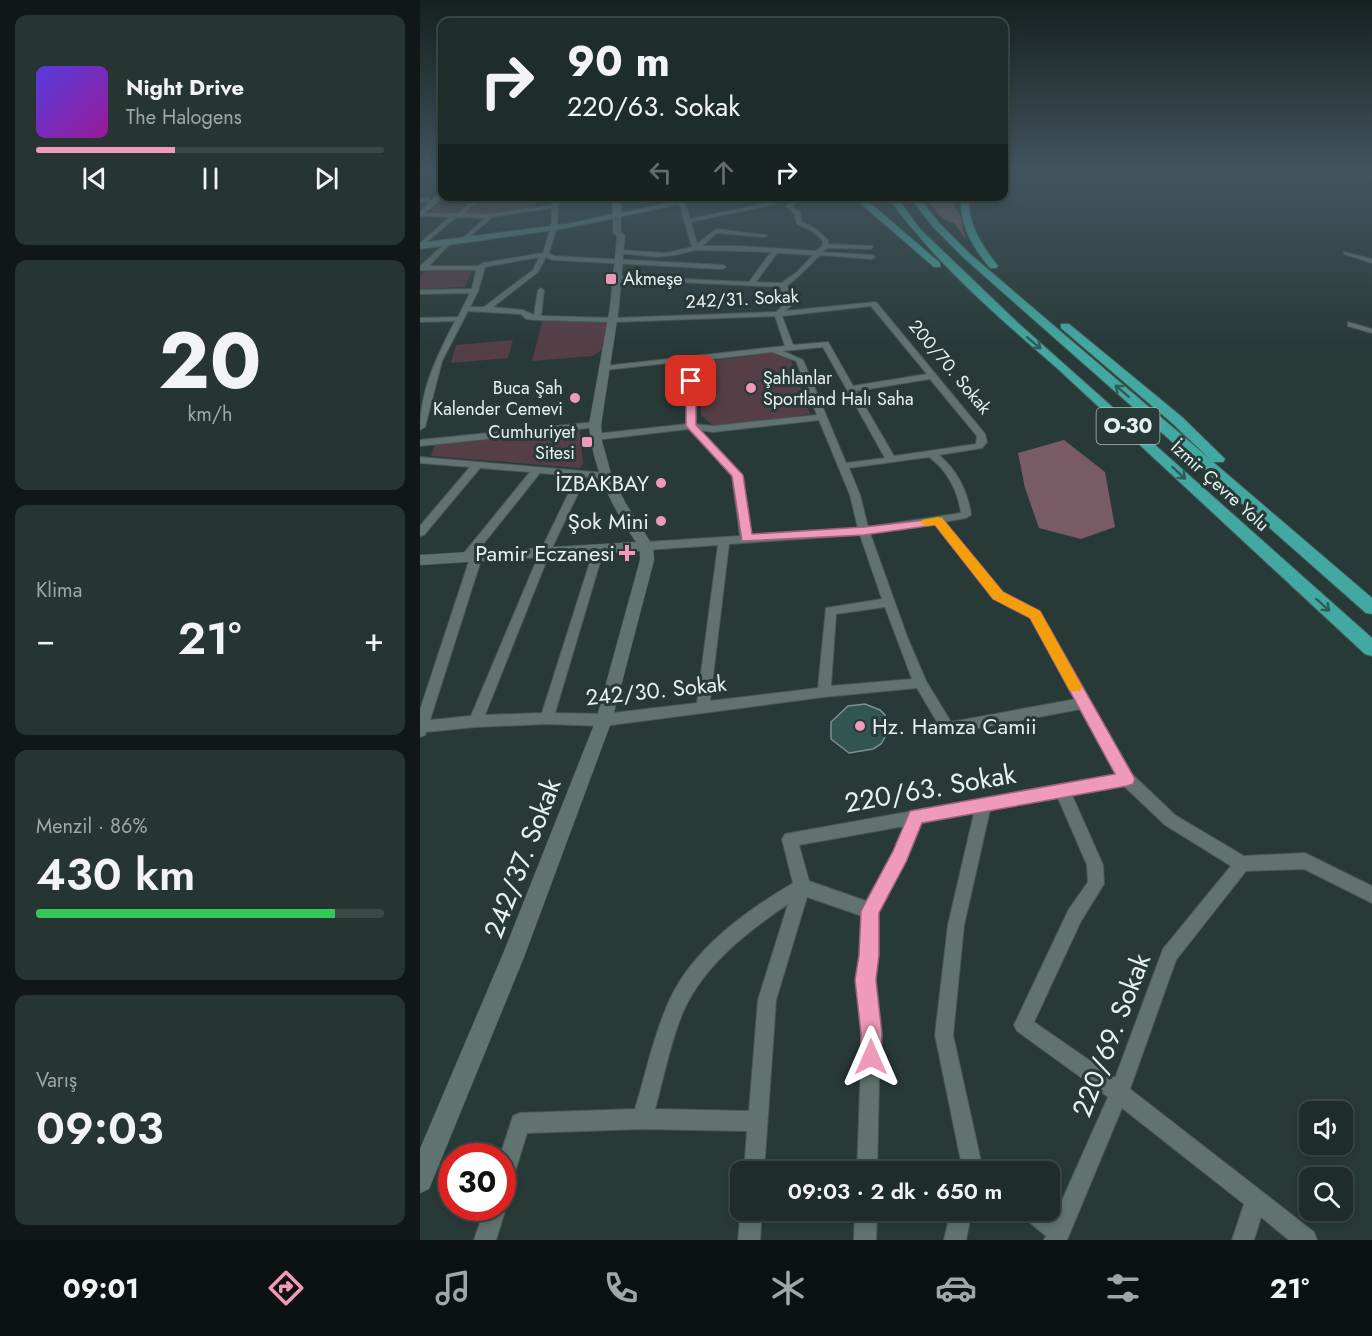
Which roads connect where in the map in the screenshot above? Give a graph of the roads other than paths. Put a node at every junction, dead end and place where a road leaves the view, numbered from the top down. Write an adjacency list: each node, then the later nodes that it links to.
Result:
1 (440, 229): 15 (street)
2 (476, 229): 13 (street)
3 (541, 229): 13 (main road)
4 (553, 229): 22 (street)
5 (618, 229): 24 (street)
6 (690, 229): 18 (street)
7 (812, 229): 16 (street)
8 (895, 229): 46 (highway)
9 (916, 229): 46 (highway, İzmir Çevre Yolu / O-30)
10 (940, 229): 80 (highway, İzmir Çevre Yolu / O-30, one-way to 10)
11 (968, 229): 80 (highway)
12 (764, 235): 18 (street)
13 (464, 240): 14 (main road)
14 (450, 242): 15 (main road); 28 (street)
15 (420, 246)
16 (825, 246): 17 (street); 23 (street)
17 (871, 247)
18 (695, 248): 19 (street); 24 (street)
19 (738, 248): 20 (street); 27 (street)
20 (775, 251): 23 (street); 32 (street)
21 (1346, 253): 26 (street)
22 (546, 254): 24 (street); 29 (street); 39 (street)
23 (815, 254): 25 (street); 33 (street)
24 (619, 257): 27 (street); 30 (street)
25 (872, 257)
26 (1372, 261)
27 (723, 267): 31 (street)
28 (421, 268): 29 (street)
29 (480, 268): 35 (street)
30 (618, 278): 31 (street); 44 (street)
31 (712, 283): 32 (street)
32 (751, 284): 33 (street)
33 (783, 285): 40 (street)
34 (541, 290): 41 (street)
35 (475, 291): 36 (street); 38 (street)
36 (420, 292)
37 (873, 304): 40 (street, 242/31. Sokak); 52 (street, 200/70. Sokak)
38 (465, 309): 39 (street, 242/31. Sokak); 42 (street)
39 (486, 309): 41 (street, 242/31. Sokak)
40 (778, 314): 44 (street, 242/31. Sokak); 48 (street)
41 (537, 318): 44 (street, 242/31. Sokak)
42 (460, 319): 43 (street); 53 (street)
43 (420, 320)
44 (614, 320): 51 (street)
45 (1351, 324): 47 (street)
46 (1014, 326): 81 (highway, İzmir Çevre Yolu / O-30, one-way to 81)
47 (1372, 331)
48 (790, 348): 49 (street); 55 (street)
49 (774, 350): 50 (street); 56 (street)
50 (691, 359): 51 (street); 58 (street)
51 (605, 368): 59 (street)
52 (931, 376): 55 (street); 61 (street, 200/70. Sokak)
53 (431, 385): 54 (street); 57 (street)
54 (420, 386)
55 (851, 389): 63 (street)
56 (824, 417): 58 (street); 65 (street)
57 (420, 426)
58 (691, 426): 59 (street); 72 (street)
59 (595, 431): 60 (street); 68 (street)
60 (420, 443)
61 (931, 454): 63 (street); 69 (street)
62 (420, 460): 64 (street)
63 (891, 460): 65 (street)
64 (478, 464): 66 (street); 71 (street)
65 (844, 466): 70 (street)
66 (537, 470): 67 (street); 77 (street)
67 (583, 474): 68 (street); 76 (street)
68 (606, 477): 74 (street)
69 (938, 521): 70 (street); 84 (street)
70 (864, 531): 72 (street); 79 (street)
71 (420, 533)
72 (746, 538): 73 (street)
73 (724, 540): 74 (street); 85 (street)
74 (646, 546): 75 (street); 87 (street, 242/37. Sokak)
75 (599, 549): 76 (street); 86 (street)
76 (544, 552): 77 (street); 88 (street)
77 (471, 557): 78 (street); 89 (street)
78 (420, 560)
79 (890, 602): 82 (street); 83 (street)
80 (1372, 607)
81 (1372, 649)
82 (920, 683): 83 (street, 242/30. Sokak); 84 (street)
83 (824, 692): 85 (street, 242/30. Sokak)
84 (1084, 703): 90 (street)
85 (703, 707): 87 (street, 242/30. Sokak)
86 (547, 718): 87 (street, 242/30. Sokak); 88 (street, 242/30. Sokak)
87 (604, 720): 105 (street, 242/37. Sokak)
88 (477, 721): 89 (street, 242/30. Sokak)
89 (420, 729)
90 (1127, 779): 91 (street, 220/63. Sokak); 94 (street)
91 (1062, 790): 92 (street, 220/63. Sokak); 98 (street)
92 (984, 804): 93 (street, 220/63. Sokak); 104 (street)
93 (916, 816): 95 (street, 220/63. Sokak); 97 (street)
94 (1242, 864): 96 (street); 98 (street, 220/69. Sokak)
95 (802, 887): 97 (street); 99 (street); 100 (street)
96 (1372, 895)
97 (870, 911): 103 (street)
98 (1119, 1092): 106 (street); 112 (street, 220/69. Sokak)
99 (642, 1119): 100 (street); 101 (street)
100 (758, 1121): 102 (street)
101 (514, 1143)
102 (755, 1161)
103 (867, 1161)
104 (972, 1161)
105 (420, 1180)
106 (1256, 1200): 117 (street); 118 (street)
107 (491, 1221): 113 (street)
108 (750, 1221): 114 (street)
109 (866, 1221): 115 (street)
110 (959, 1221): 116 (street)
111 (1041, 1221): 112 (street)
112 (1057, 1236)
113 (485, 1240)
114 (749, 1240)
115 (865, 1240)
116 (955, 1240)
117 (1243, 1240)
118 (1306, 1240)

